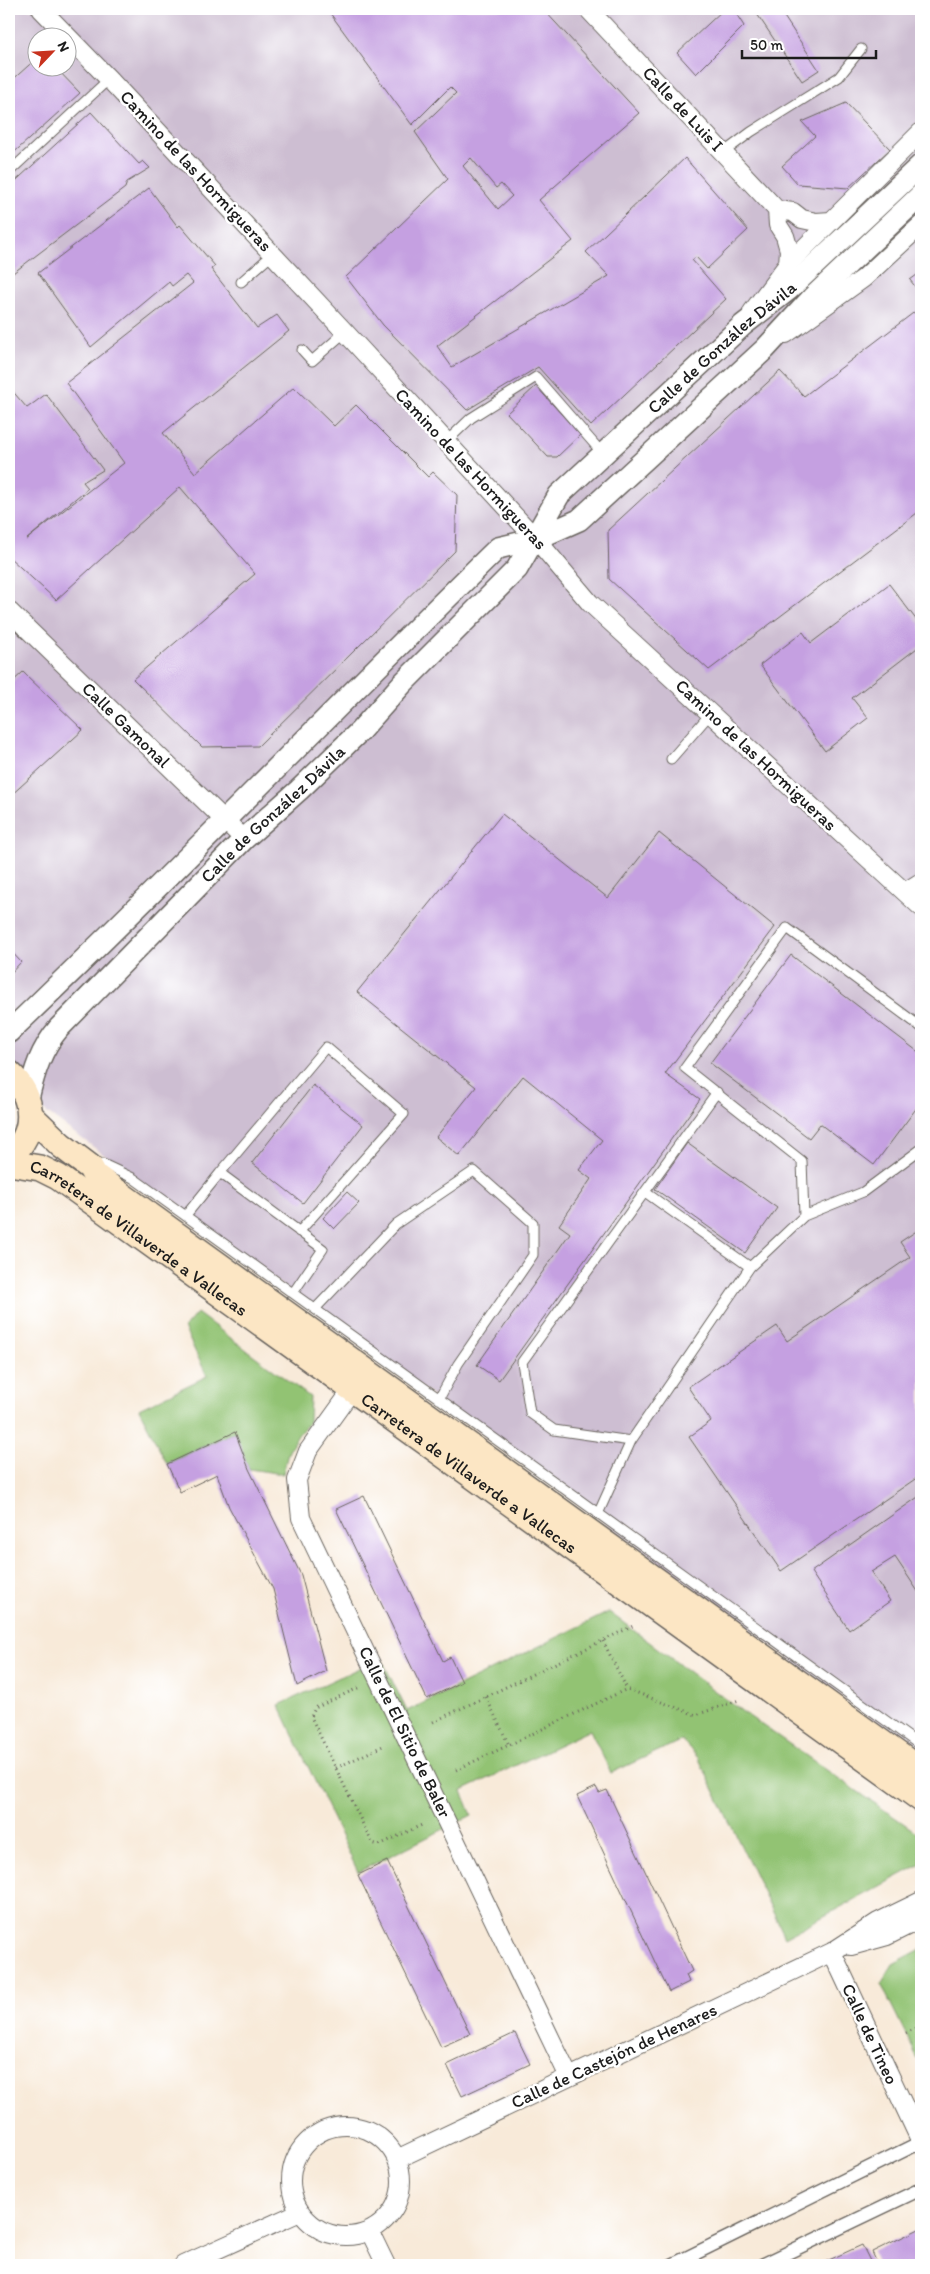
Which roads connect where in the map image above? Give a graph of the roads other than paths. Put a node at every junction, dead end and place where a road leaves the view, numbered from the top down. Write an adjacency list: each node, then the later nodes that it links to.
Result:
1 (41, 9): 4 (street, Camino de las Hormigueras)
2 (588, 9): 6 (street, Calle de Luis I)
3 (861, 49): 6 (lane)
4 (109, 79): 8 (lane); 13 (street, Camino de las Hormigueras)
5 (921, 132): 11 (street, Calle de González Dávila)
6 (723, 153): 10 (street, Calle de Luis I)
7 (921, 165): 16 (street, Calle de González Dávila)
8 (9, 172)
9 (921, 195): 18 (street, Calle de González Dávila)
10 (777, 210): 11 (street, Calle de Luis I); 14 (street, Calle de Luis I)
11 (831, 221): 14 (street, Calle de González Dávila)
12 (921, 225): 18 (street, Calle de González Dávila)
13 (273, 254): 15 (lane); 17 (street, Camino de las Hormigueras)
14 (788, 264): 16 (street)
15 (241, 282)
16 (743, 325): 21 (street, Calle de González Dávila)
17 (345, 332): 19 (lane); 20 (street, Camino de las Hormigueras)
18 (764, 348): 22 (street, Calle de González Dávila)
19 (302, 350)
20 (446, 442): 21 (lane); 22 (street, Camino de las Hormigueras)
21 (603, 454): 22 (street, Calle de González Dávila)
22 (536, 539): 24 (street, Camino de las Hormigueras); 26 (street, Calle de González Dávila); 27 (street, Calle de González Dávila)
23 (9, 611): 26 (street, Calle Gamonal)
24 (711, 713): 25 (lane); 29 (street, Camino de las Hormigueras)
25 (671, 759)
26 (225, 820): 27 (street, Calle Gamonal); 32 (street, Calle de González Dávila)
27 (244, 838): 35 (street, Calle de González Dávila)
28 (921, 882): 29 (street)
29 (905, 892): 30 (street, Camino de las Hormigueras)
30 (921, 908)
31 (921, 1027): 34 (lane)
32 (9, 1032)
33 (9, 1073): 35 (main road, Carretera de Villaverde a Vallecas)
34 (718, 1092): 41 (lane); 43 (lane)
35 (29, 1108): 37 (main road); 39 (main road, Carretera de Villaverde a Vallecas)
36 (921, 1149): 43 (lane)
37 (9, 1156)
38 (9, 1163): 48 (main road, Carretera de Villaverde a Vallecas)
39 (90, 1167): 42 (lane); 53 (main road, Carretera de Villaverde a Vallecas)
40 (220, 1173): 42 (lane); 44 (lane); 44 (lane)
41 (645, 1192): 45 (lane); 50 (lane)
42 (186, 1215): 46 (lane)
43 (804, 1216): 45 (lane)
44 (300, 1232): 46 (lane)
45 (750, 1267): 50 (lane)
46 (293, 1293): 47 (lane)
47 (315, 1309): 49 (lane); 49 (lane)
48 (352, 1390): 54 (main road, Carretera de Villaverde a Vallecas); 58 (street, Calle de El Sitio de Baler)
49 (439, 1398): 51 (lane)
50 (631, 1441): 51 (lane)
51 (598, 1514): 52 (lane)
52 (921, 1746)
53 (921, 1771)
54 (921, 1799)
55 (921, 1901): 57 (street, Calle de Castejón de Henares)
56 (921, 1919): 57 (street, Calle de Castejón de Henares)
57 (832, 1952): 58 (street, Calle de Castejón de Henares); 59 (street, Calle de Tineo)
58 (569, 2077): 60 (street, Calle de Castejón de Henares)
59 (921, 2142): 66 (street)
60 (397, 2159): 62 (street); 63 (street)
61 (921, 2189): 67 (street)
62 (300, 2212): 63 (street); 64 (street)
63 (370, 2232): 65 (street)
64 (183, 2265)
65 (386, 2265)
66 (672, 2265)
67 (762, 2265)

